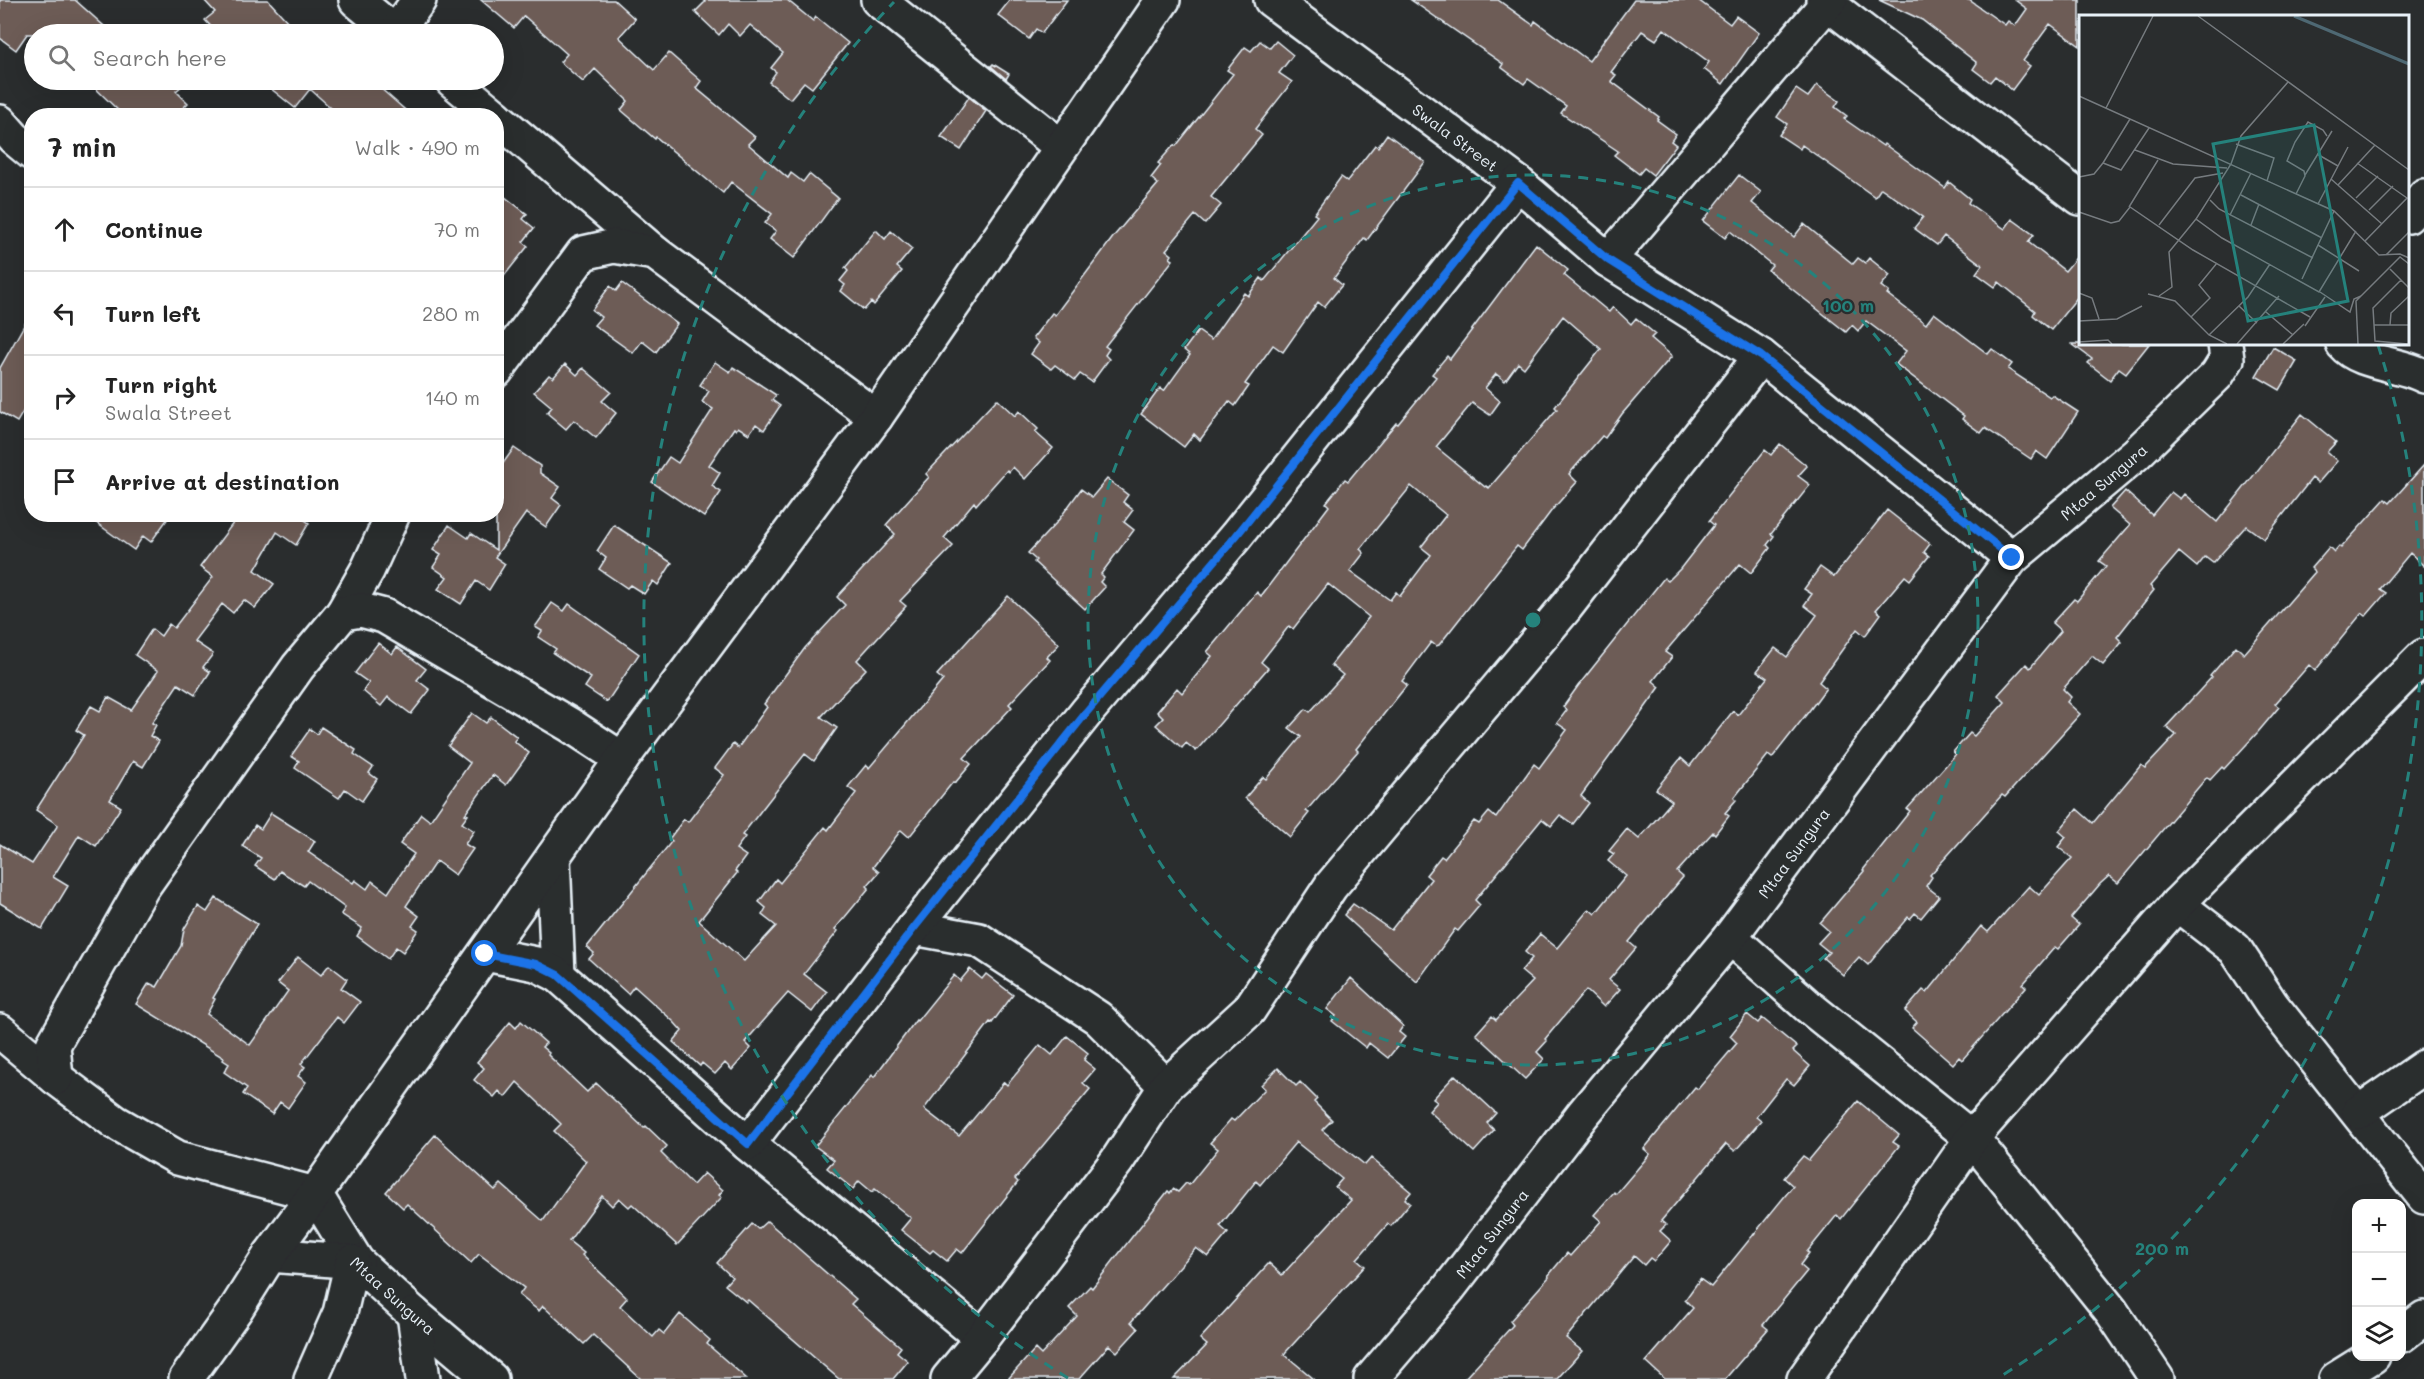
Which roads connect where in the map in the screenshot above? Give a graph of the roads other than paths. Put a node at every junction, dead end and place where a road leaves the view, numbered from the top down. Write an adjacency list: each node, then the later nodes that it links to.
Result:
1 (356, 0): 7 (street)
2 (419, 0): 8 (street)
3 (878, 0): 14 (street)
4 (1163, 0): 14 (street)
5 (1271, 0): 15 (street, Swala Street)
6 (1827, 1): 17 (street); 20 (street)
7 (384, 24)
8 (403, 24)
9 (464, 90): 10 (street)
10 (486, 108)
11 (0, 122): 13 (street)
12 (504, 123): 19 (street)
13 (24, 146)
14 (1060, 147): 26 (street)
15 (1518, 183): 20 (street, Swala Street); 36 (street)
16 (2424, 196): 18 (street)
17 (2079, 197)
18 (2409, 215)
19 (655, 253): 24 (street); 26 (street)
20 (1608, 260): 23 (street, Swala Street)
21 (2344, 345): 25 (street)
22 (2232, 349): 28 (street, Mtaa Sungura)
23 (1761, 356): 28 (street, Swala Street); 43 (street)
24 (504, 360)
25 (2424, 376)
26 (876, 417): 33 (street)
27 (390, 522): 29 (street)
28 (2012, 558): 37 (street, Mtaa Sungura)
29 (368, 569): 30 (street); 31 (street)
30 (343, 613): 31 (street); 42 (street)
31 (384, 616): 33 (street)
32 (2424, 656): 35 (street)
33 (622, 759): 34 (street)
34 (553, 857): 38 (street); 39 (street)
35 (2177, 904): 44 (street); 45 (street)
36 (914, 928): 43 (street); 46 (street)
37 (1730, 937): 45 (street); 61 (street, Mtaa Sungura)
38 (485, 954): 39 (street); 47 (street)
39 (558, 975): 46 (street)
40 (0, 1031): 42 (street)
41 (2424, 1067): 44 (street)
42 (56, 1078): 47 (street)
43 (1166, 1086): 54 (street)
44 (2359, 1113): 48 (street)
45 (1972, 1138): 62 (street); 63 (street)
46 (748, 1144): 54 (street)
47 (315, 1194): 49 (street); 50 (street, Mtaa Sungura)
48 (2424, 1197)
49 (270, 1255): 50 (street); 56 (street)
50 (355, 1262): 51 (street, Mtaa Sungura); 57 (street)
51 (414, 1314): 58 (street); 59 (street, Mtaa Sungura)
52 (2424, 1318): 53 (street)
53 (2406, 1332)
54 (982, 1338): 60 (street)
55 (2365, 1361): 64 (street)
56 (186, 1379)
57 (311, 1379)
58 (423, 1379)
59 (491, 1379)
60 (948, 1379)
61 (1371, 1379)
62 (1804, 1379)
63 (2157, 1379)
64 (2336, 1379)

